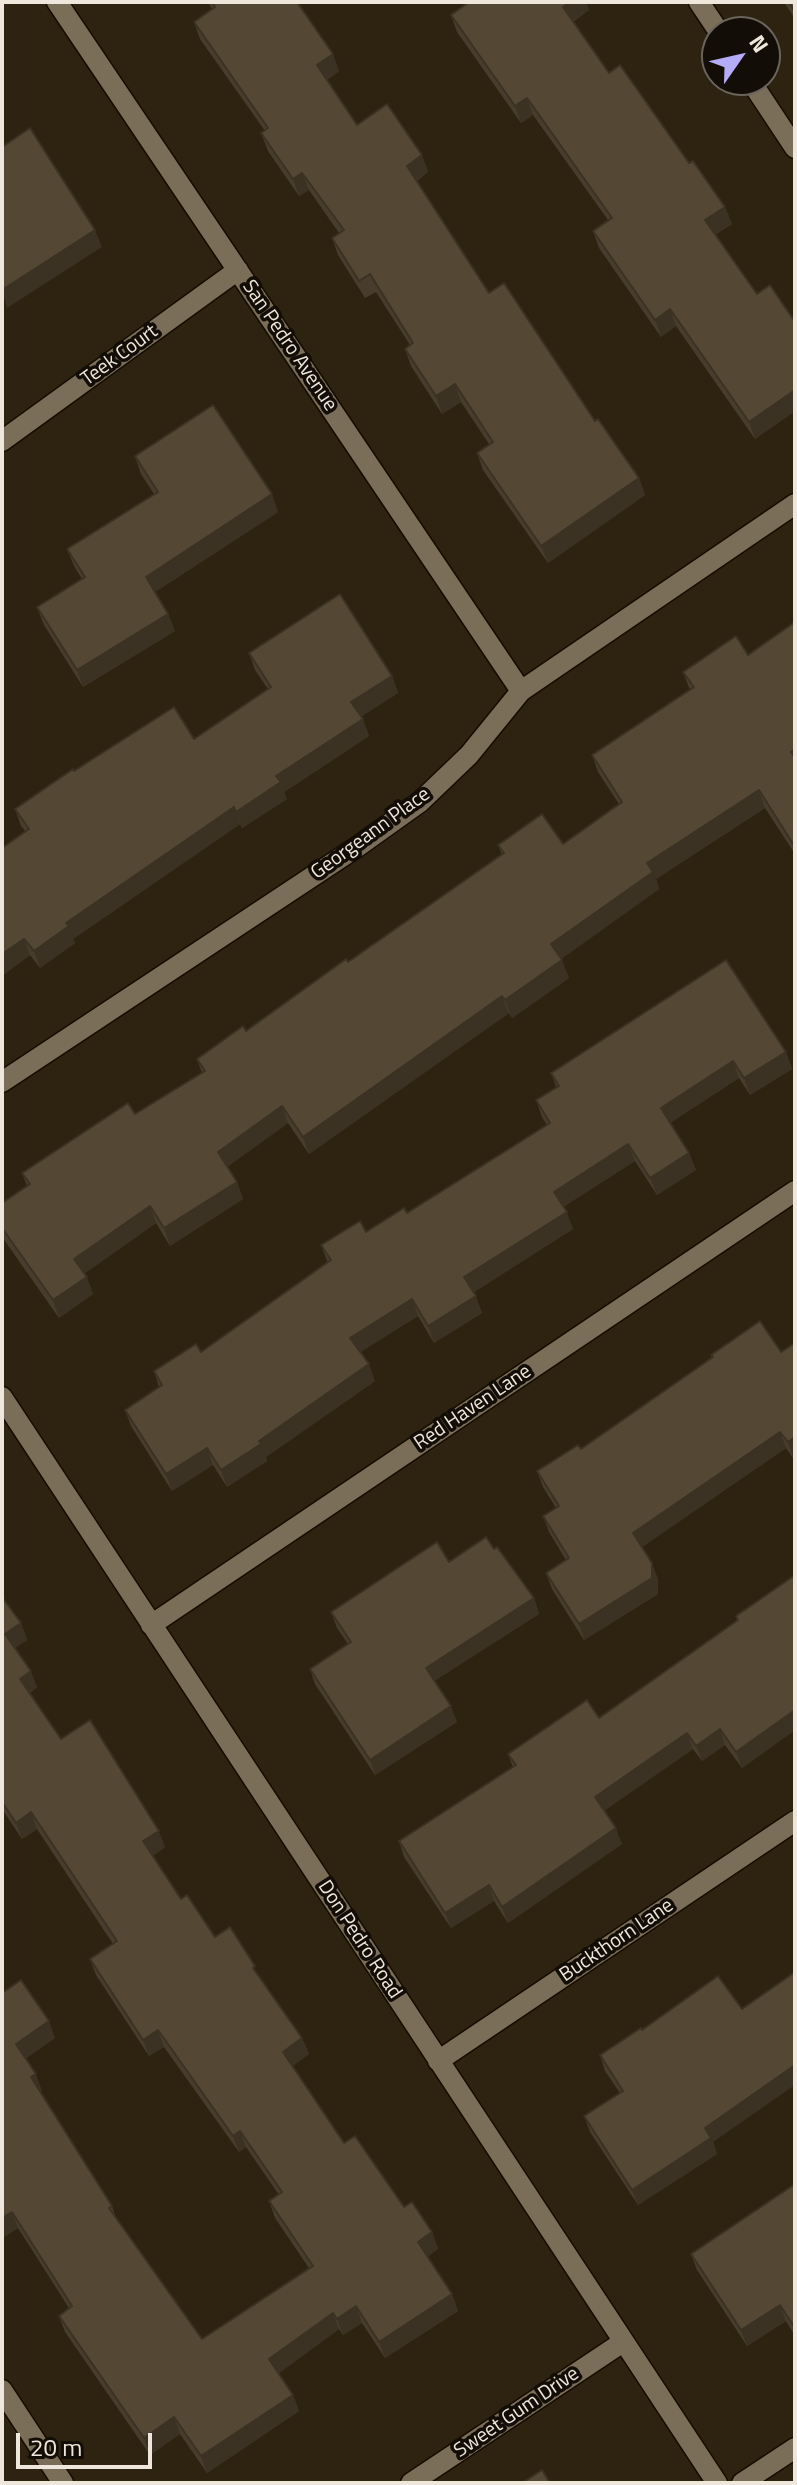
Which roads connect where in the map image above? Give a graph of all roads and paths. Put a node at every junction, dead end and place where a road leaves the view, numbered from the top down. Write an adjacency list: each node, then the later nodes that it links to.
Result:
1 (57, 2): 4 (street, San Pedro Avenue)
2 (761, 96): 3 (street)
3 (795, 148)
4 (238, 270): 5 (street, Teek Court); 7 (street, San Pedro Avenue)
5 (2, 441)
6 (795, 504): 7 (street, Georgeann Place)
7 (521, 691): 8 (street, Georgeann Place)
8 (2, 1082)
9 (795, 1191): 11 (street, Red Haven Lane)
10 (2, 1397): 11 (street, Don Pedro Road)
11 (151, 1625): 13 (street, Don Pedro Road)
12 (795, 1821): 13 (street, Buckthorn Lane)
13 (438, 2061): 14 (street, Don Pedro Road)
14 (623, 2342): 18 (street, Sweet Gum Drive); 19 (street, Don Pedro Road)
15 (2, 2390): 17 (street)
16 (795, 2448): 20 (street)
17 (63, 2483)
18 (411, 2483)
19 (717, 2483)
20 (742, 2483)

